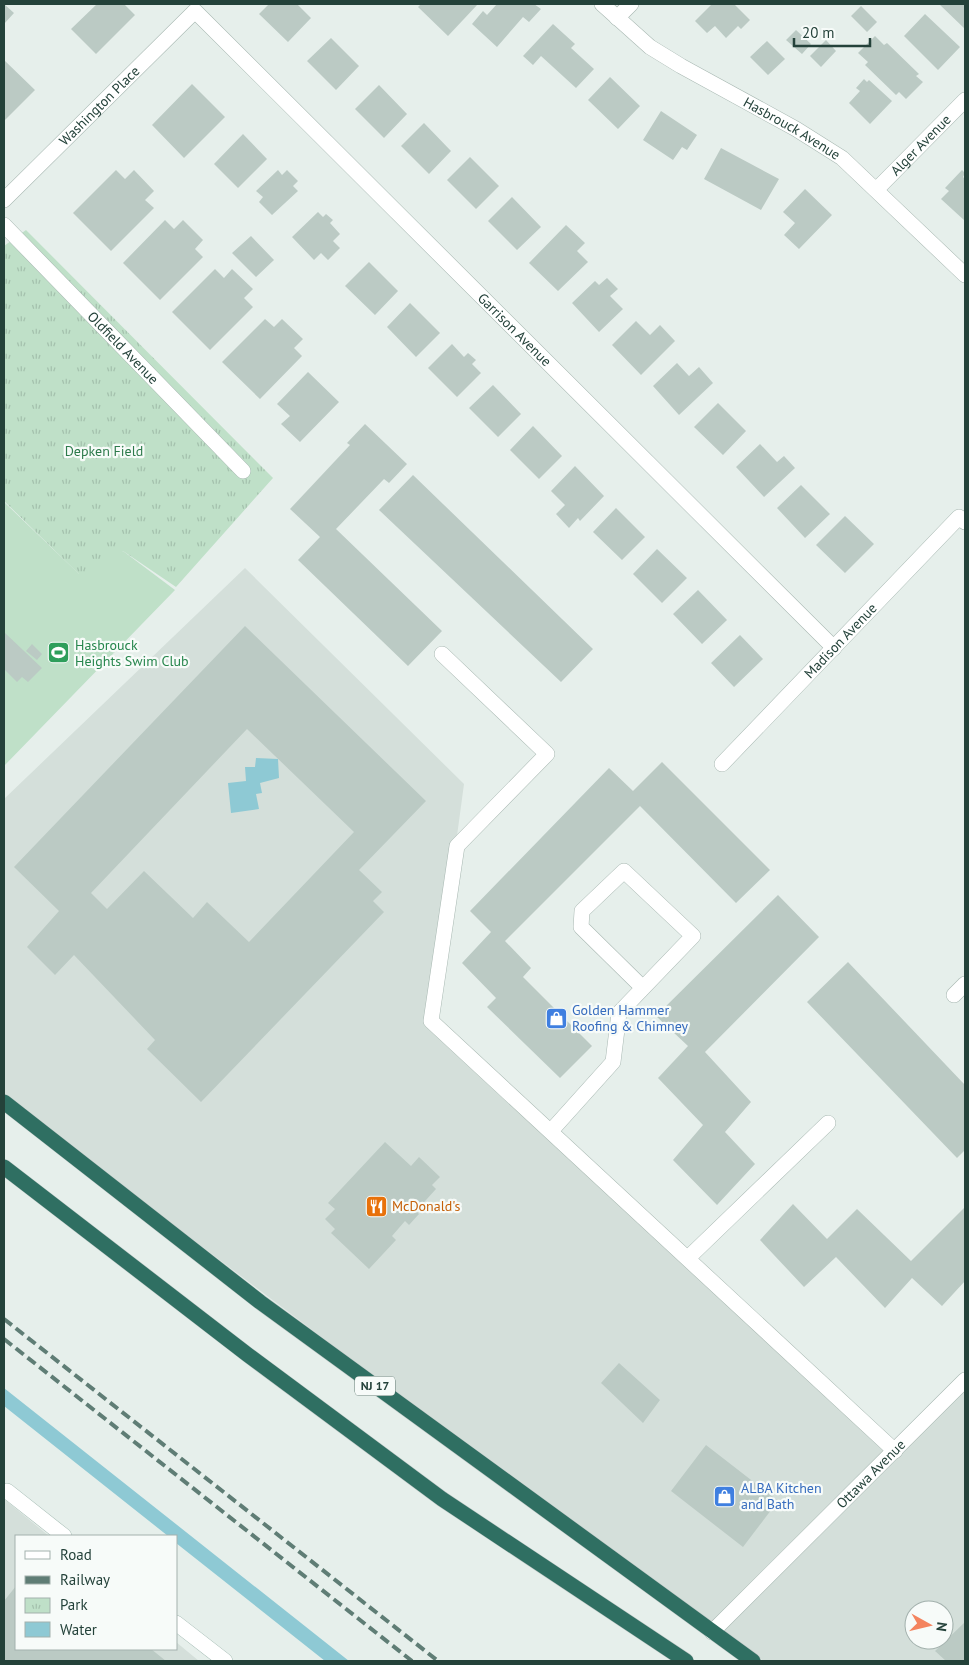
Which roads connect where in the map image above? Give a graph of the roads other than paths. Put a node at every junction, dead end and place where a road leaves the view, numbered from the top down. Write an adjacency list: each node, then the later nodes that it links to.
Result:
1 (602, 4): 4 (street, Hasbrouck Avenue)
2 (631, 4): 4 (street)
3 (195, 11): 7 (street, Washington Place); 12 (street, Garrison Avenue)
4 (617, 18): 6 (street, Hasbrouck Avenue)
5 (965, 100): 6 (street, Alger Avenue)
6 (877, 189): 9 (street, Hasbrouck Avenue)
7 (4, 200)
8 (4, 225): 10 (street, Oldfield Avenue)
9 (965, 275)
10 (243, 471)
11 (962, 519): 12 (street, Madison Avenue)
12 (834, 648): 14 (street, Madison Avenue)
13 (442, 654): 20 (street)
14 (722, 764)
15 (965, 984): 17 (street)
16 (643, 988): 16 (street); 20 (street)
17 (954, 995)
18 (4, 1102): 28 (highway, NJ 17)
19 (828, 1123): 22 (street)
20 (551, 1132): 22 (street)
21 (4, 1167): 30 (highway)
22 (688, 1258): 24 (street)
23 (965, 1380): 24 (street, Ottawa Avenue)
24 (895, 1451): 28 (street, Ottawa Avenue)
25 (6, 1491): 26 (street)
26 (63, 1535)
27 (178, 1626): 29 (street)
28 (712, 1632): 31 (highway, NJ 17)
29 (225, 1661)
30 (686, 1661)
31 (753, 1661)

